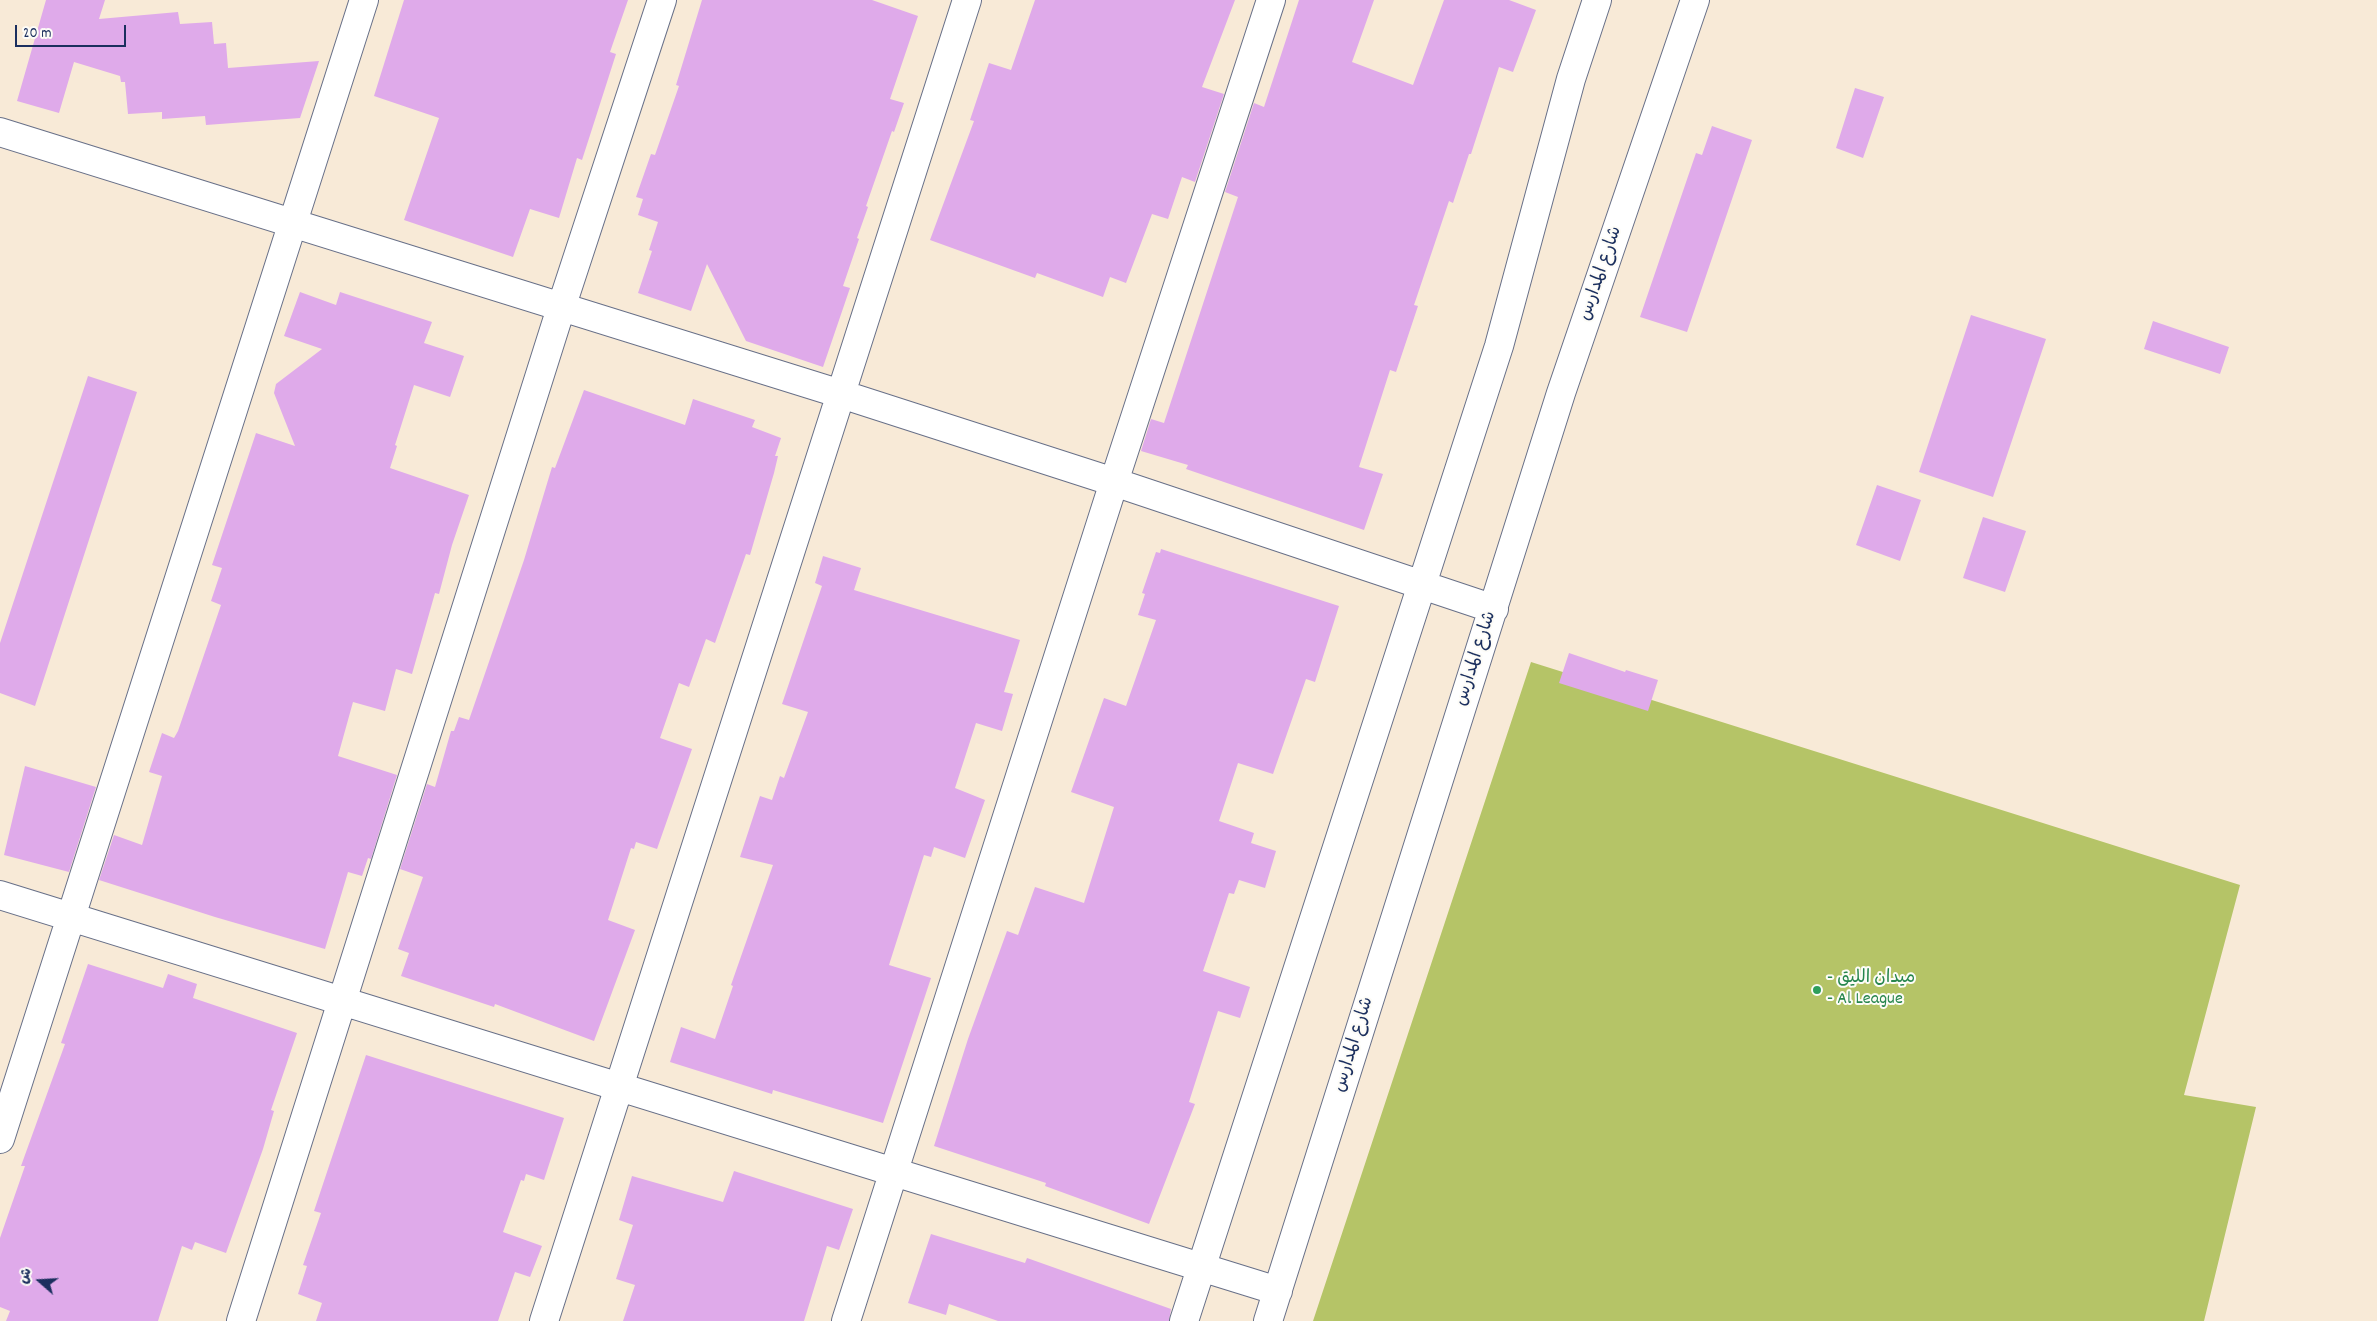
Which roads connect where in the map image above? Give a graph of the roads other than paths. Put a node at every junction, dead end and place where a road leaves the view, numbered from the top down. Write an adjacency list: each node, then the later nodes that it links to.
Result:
1 (364, 0): 8 (street)
2 (662, 0): 9 (street)
3 (968, 0): 10 (street)
4 (1271, 0): 11 (street)
5 (1597, 0): 12 (street)
6 (1695, 0): 13 (street, شارع المدارس)
7 (0, 132): 8 (street)
8 (294, 223): 9 (street); 15 (street)
9 (561, 308): 10 (street); 16 (street)
10 (841, 394): 11 (street); 17 (street)
11 (1114, 482): 12 (street); 19 (street)
12 (1422, 584): 13 (street); 20 (street)
13 (1494, 609): 21 (street, شارع المدارس)
14 (0, 895): 15 (street)
15 (71, 918): 16 (street); 18 (street)
16 (343, 1002): 17 (street); 22 (street)
17 (620, 1087): 19 (street); 23 (street)
18 (0, 1139)
19 (893, 1173): 20 (street); 24 (street)
20 (1202, 1266): 21 (street); 25 (street)
21 (1278, 1291): 26 (street, شارع المدارس)
22 (241, 1321)
23 (544, 1321)
24 (846, 1321)
25 (1184, 1321)
26 (1268, 1321)

